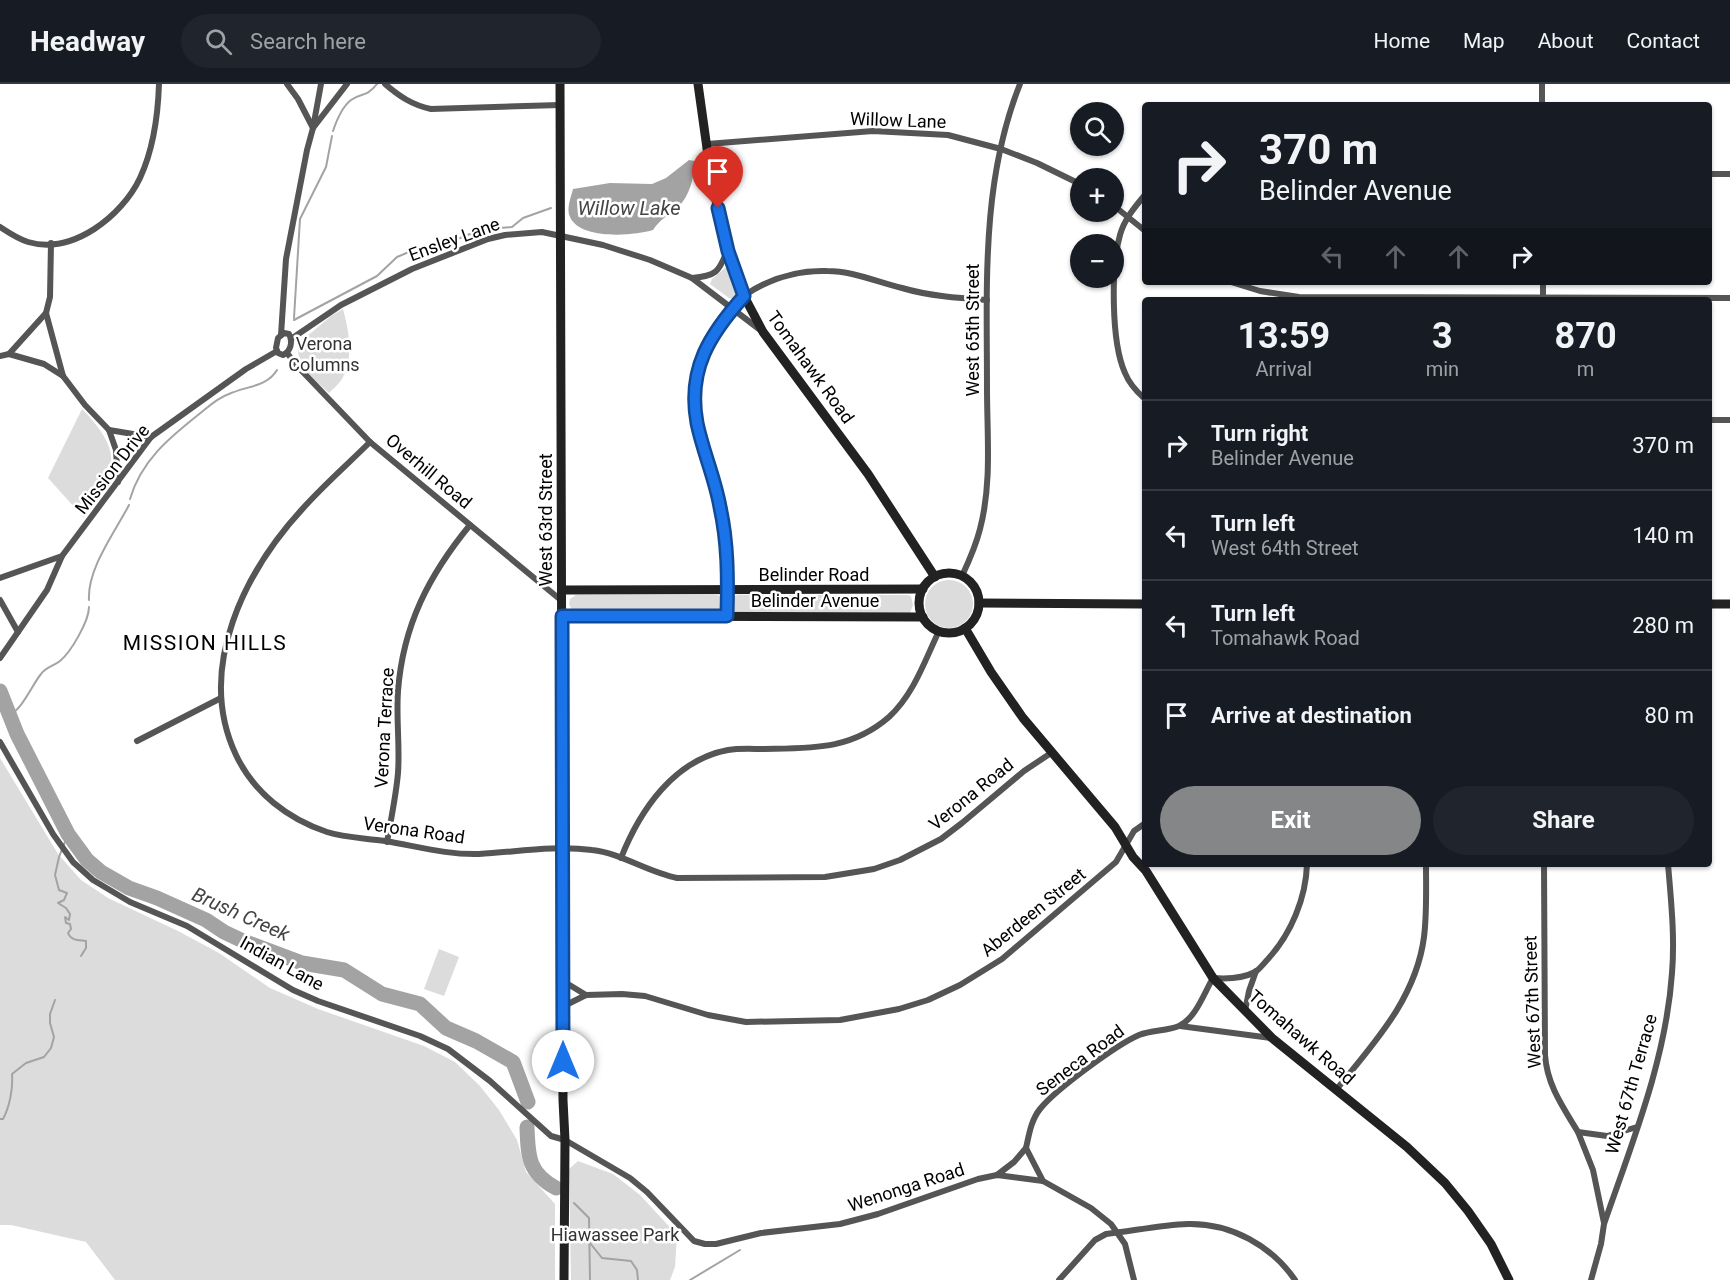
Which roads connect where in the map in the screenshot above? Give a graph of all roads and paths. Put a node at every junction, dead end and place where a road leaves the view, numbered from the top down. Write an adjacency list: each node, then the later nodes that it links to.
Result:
1 (159, 84): 24 (street)
2 (287, 84): 12 (street)
3 (321, 84): 12 (street)
4 (347, 84): 12 (street)
5 (385, 84): 11 (street)
6 (560, 84): 11 (street, West 63rd Street)
7 (698, 84): 13 (street, Tomahawk Road)
8 (1020, 84): 14 (street, West 65th Street)
9 (1542, 84): 10 (street)
10 (1542, 102)
11 (560, 105): 23 (street, West 63rd Street)
12 (313, 128): 36 (street)
13 (707, 144): 14 (street, Willow Lane); 25 (street, Tomahawk Road)
14 (1001, 149): 17 (street, Willow Lane); 32 (street, West 65th Street)
15 (1712, 174): 16 (street)
16 (1730, 174)
17 (1070, 179)
18 (1142, 199): 20 (street)
19 (1124, 214): 20 (street)
20 (1128, 217): 22 (street); 43 (street)
21 (0, 227): 24 (street)
22 (1142, 228)
23 (561, 237): 26 (street, Ensley Lane); 37 (street, Ensley Lane); 56 (street, West 63rd Street)
24 (51, 243): 34 (street)
25 (728, 251): 26 (street); 28 (street, Tomahawk Road)
26 (692, 278): 33 (street, Ensley Lane)
27 (1241, 285): 29 (street)
28 (744, 296): 32 (street); 33 (street); 35 (street, Tomahawk Road)
29 (1299, 297)
30 (1712, 298): 31 (street)
31 (1730, 298)
32 (987, 300): 52 (street, West 65th Street)
33 (733, 308): 35 (street, Ensley Lane); 57 (street)
34 (46, 313): 40 (street); 42 (street)
35 (763, 332): 53 (street, Tomahawk Road)
36 (280, 335): 37 (street); 38 (street)
37 (291, 339): 39 (street)
38 (276, 351): 39 (street); 47 (street, Mission Drive)
39 (287, 353): 48 (street, Overhill Road)
40 (9, 354): 41 (street); 42 (street)
41 (0, 356)
42 (63, 375): 46 (street)
43 (1142, 396)
44 (1712, 420): 45 (street)
45 (1730, 420)
46 (109, 430): 47 (street); 49 (street)
47 (151, 437): 49 (street, Mission Drive)
48 (370, 442): 50 (street, Overhill Road); 71 (street, Verona Road)
49 (118, 482): 51 (street, Mission Drive)
50 (470, 525): 59 (street, Overhill Road); 76 (street, Verona Terrace)
51 (62, 556): 54 (street); 69 (street)
52 (962, 576): 53 (street); 60 (street)
53 (935, 577): 55 (street)
54 (0, 578)
55 (923, 589): 57 (street, Belinder Road); 66 (street)
56 (562, 590): 57 (street, Belinder Road); 59 (street, West 63rd Street)
57 (728, 591): 65 (street)
58 (0, 600): 69 (street)
59 (562, 601): 64 (street, West 63rd Street)
60 (979, 603): 61 (street); 67 (street)
61 (1142, 604)
62 (1712, 604): 63 (street)
63 (1730, 604)
64 (562, 616): 65 (street, Belinder Avenue); 78 (street, West 63rd Street)
65 (727, 616): 66 (street, Belinder Avenue)
66 (923, 617): 68 (street)
67 (965, 628): 68 (street); 74 (street, Tomahawk Road)
68 (939, 631): 79 (street)
69 (18, 632): 70 (street)
70 (0, 658)
71 (221, 698): 72 (street); 76 (street, Verona Road)
72 (137, 741)
73 (0, 742): 97 (street, Indian Lane)
74 (1051, 753): 77 (street, Tomahawk Road); 79 (street, Verona Road)
75 (1142, 825): 77 (street, Aberdeen Street)
76 (387, 842): 78 (street, Verona Road)
77 (1126, 845): 80 (street, Tomahawk Road); 89 (street, Aberdeen Street)
78 (562, 848): 79 (street, Verona Road); 88 (street, West 63rd Street)
79 (621, 858)
80 (1142, 867)
81 (1142, 867): 87 (street, Tomahawk Road)
82 (1307, 867): 86 (street)
83 (1426, 867): 94 (street)
84 (1544, 867): 96 (street, West 67th Street)
85 (1668, 867): 95 (street, West 67th Terrace)
86 (1256, 971): 87 (street); 91 (street)
87 (1213, 978): 91 (street, Tomahawk Road); 92 (street)
88 (563, 981): 89 (street); 90 (street, West 63rd Street)
89 (586, 996): 90 (street, Aberdeen Street)
90 (564, 1006): 97 (street, West 63rd Street)
91 (1245, 1011): 93 (street, Tomahawk Road)
92 (1180, 1026): 93 (street, Seneca Road); 98 (street, Seneca Road)
93 (1272, 1038): 94 (street, Tomahawk Road)
94 (1336, 1090): 108 (street, Tomahawk Road)
95 (1637, 1127): 96 (street); 99 (street, West 67th Terrace)
96 (1578, 1132): 102 (street, West 67th Street)
97 (565, 1140): 100 (street, Wenonga Road); 104 (street, West 63rd Street)
98 (1026, 1148): 100 (street); 101 (street)
99 (1623, 1168): 102 (street, West 67th Street)
100 (997, 1175): 101 (street, Wenonga Road)
101 (1043, 1181): 103 (street, Wenonga Road)
102 (1604, 1224): 109 (street, West 67th Street)
103 (1117, 1233): 105 (street); 106 (street, Wenonga Road); 107 (street)
104 (564, 1280)
105 (1059, 1280)
106 (1134, 1280)
107 (1295, 1280)
108 (1509, 1280)
109 (1591, 1280)

